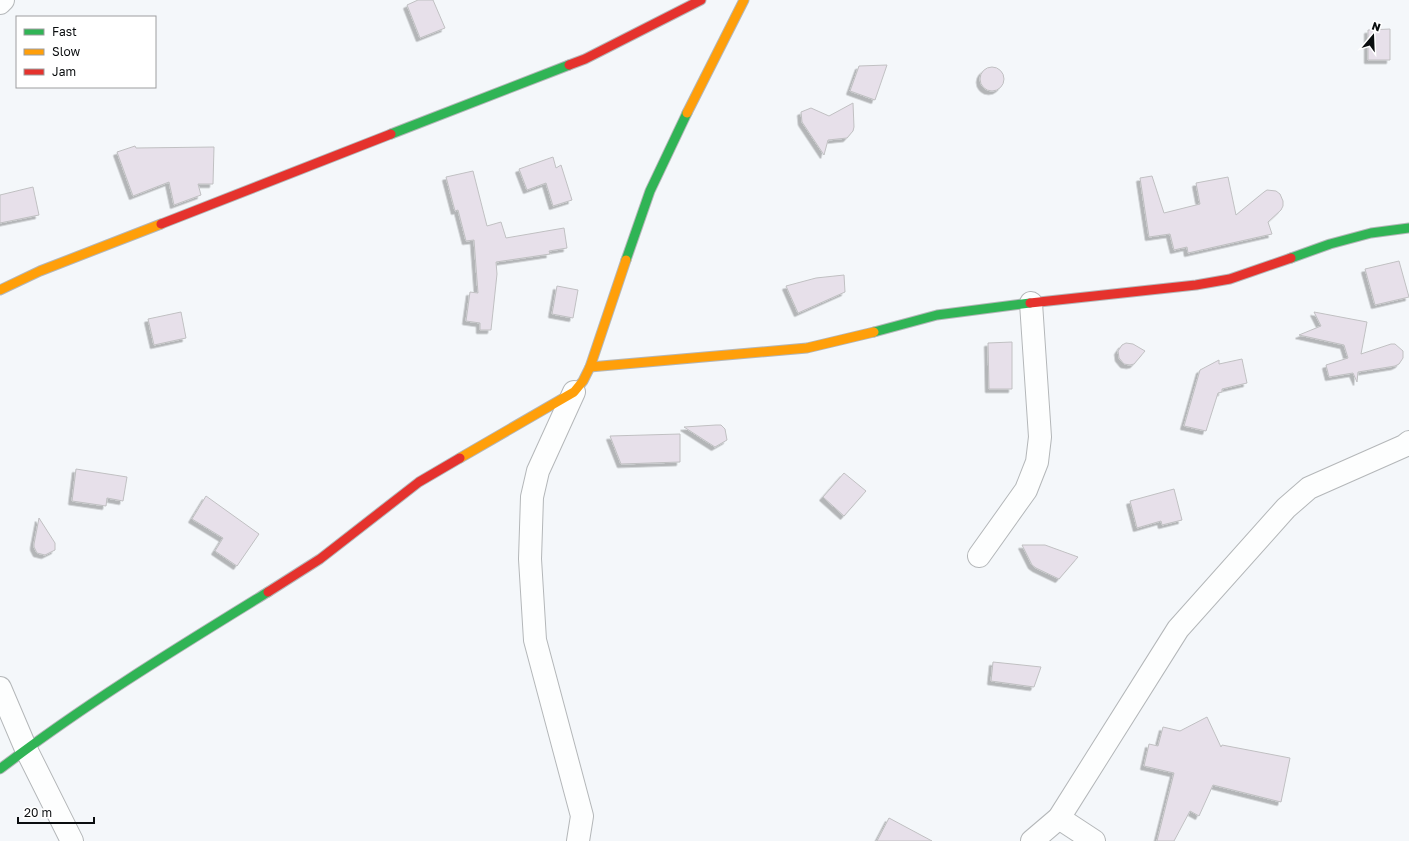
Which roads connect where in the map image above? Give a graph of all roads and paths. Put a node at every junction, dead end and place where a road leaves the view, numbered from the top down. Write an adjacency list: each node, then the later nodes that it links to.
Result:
1 (3, 0): 4 (street)
2 (701, 0): 6 (street)
3 (744, 0): 8 (street)
4 (0, 3)
5 (1409, 228): 7 (street)
6 (0, 290)
7 (1031, 303): 8 (street); 11 (street)
8 (590, 367): 9 (street)
9 (574, 392): 13 (street); 17 (street)
10 (1409, 442): 15 (street)
11 (978, 556)
12 (0, 688): 13 (street)
13 (26, 749): 14 (street); 16 (street)
14 (0, 769)
15 (1059, 818): 18 (street); 19 (street)
16 (72, 841)
17 (578, 841)
18 (1032, 841)
19 (1094, 841)

